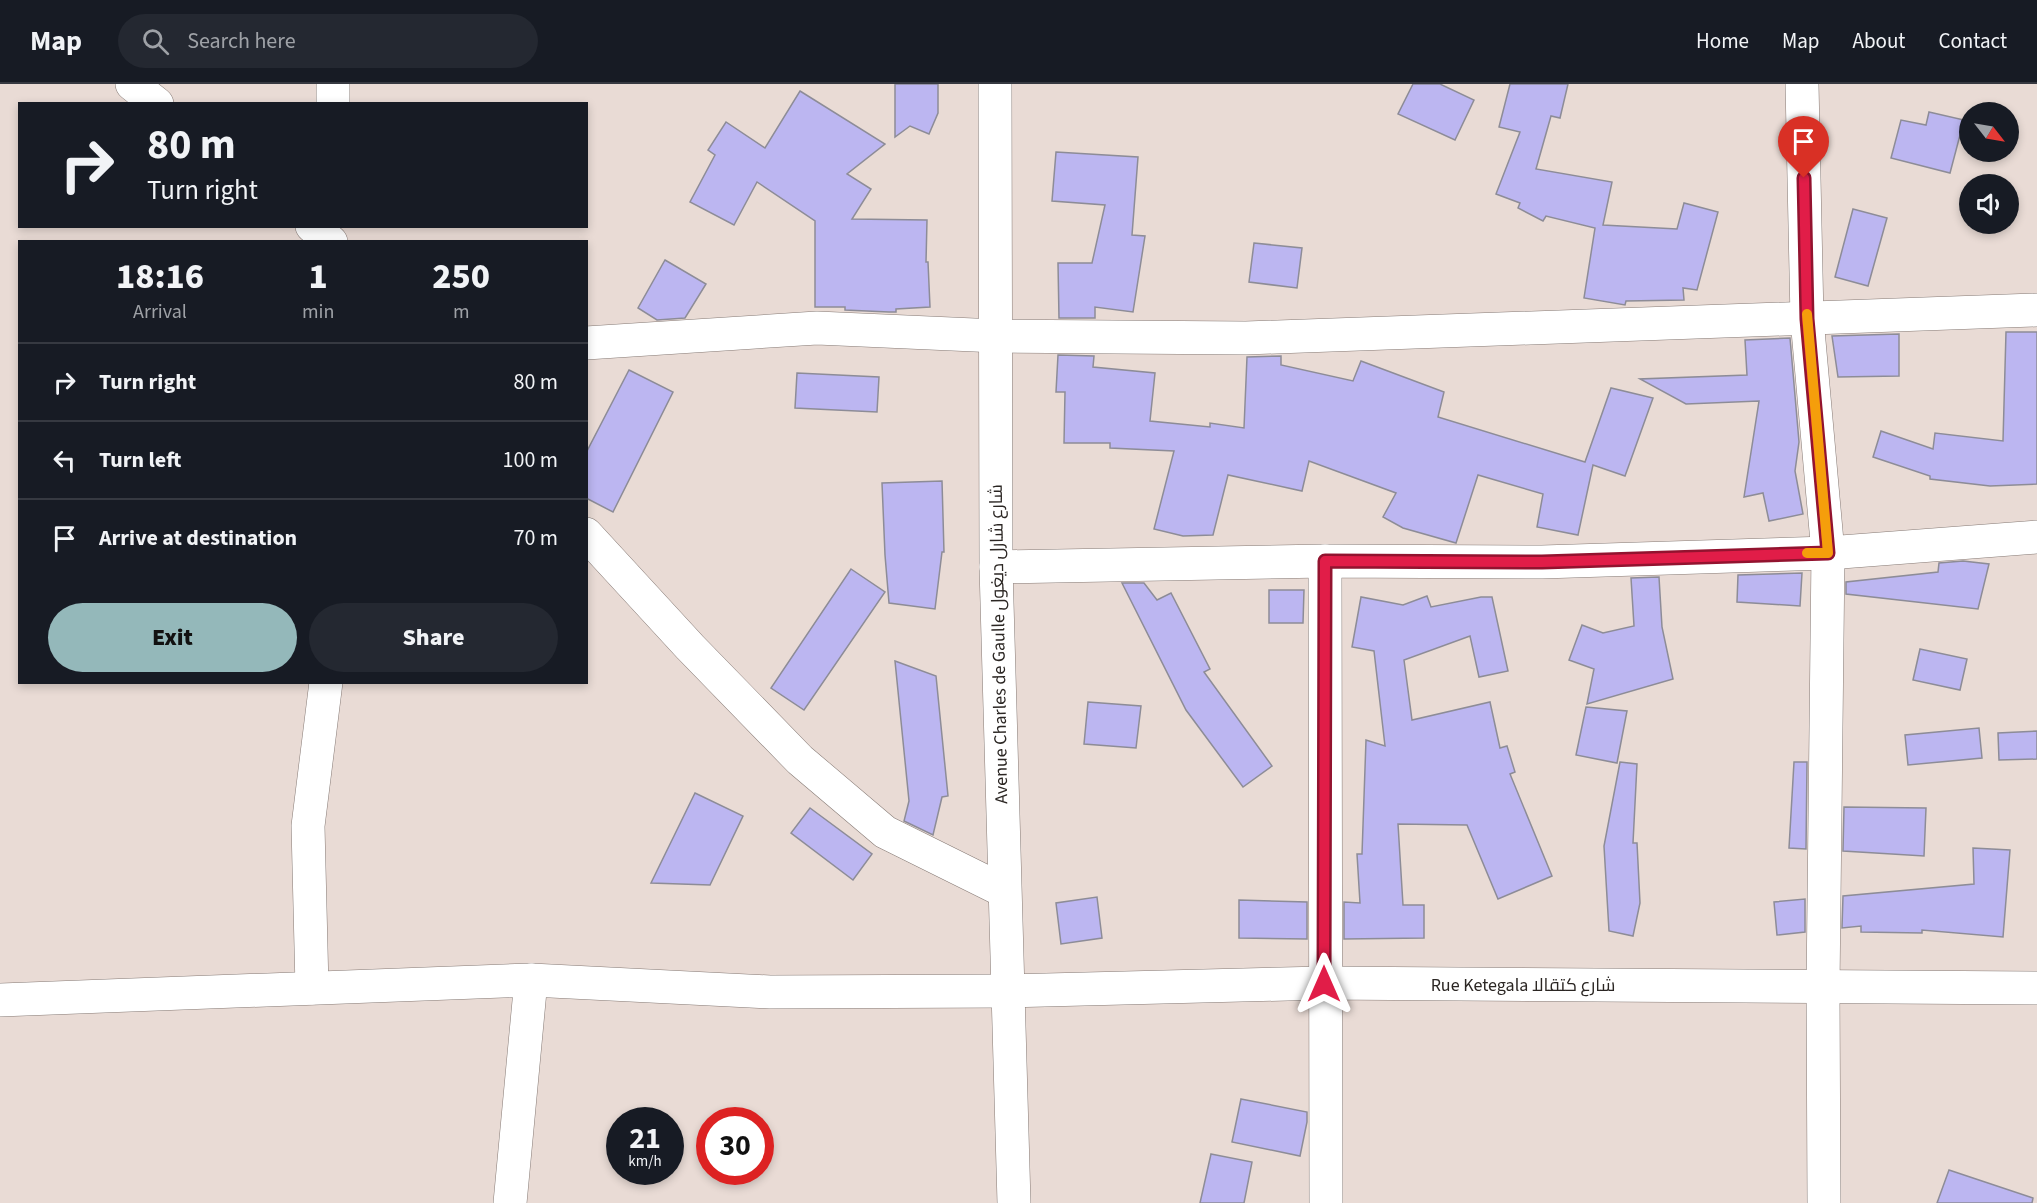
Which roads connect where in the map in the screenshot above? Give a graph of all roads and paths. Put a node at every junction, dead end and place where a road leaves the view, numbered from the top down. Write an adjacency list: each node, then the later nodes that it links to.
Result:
1 (132, 84): 5 (street)
2 (333, 84): 6 (street)
3 (995, 84): 9 (street, Avenue Charles de Gaulle شارع شارل ديغول)
4 (1802, 84): 8 (street)
5 (154, 102)
6 (333, 102)
7 (2037, 310): 8 (street)
8 (1807, 319): 9 (street); 13 (street)
9 (997, 336): 10 (street); 15 (street, Avenue Charles de Gaulle شارع شارل ديغول)
10 (588, 343)
11 (588, 536): 17 (street)
12 (2037, 537): 13 (street)
13 (1828, 553): 14 (street); 21 (street)
14 (1325, 561): 15 (street); 19 (street)
15 (996, 567): 17 (street, Avenue Charles de Gaulle شارع شارل ديغول)
16 (326, 684): 20 (street)
17 (1004, 891): 23 (street, Avenue Charles de Gaulle شارع شارل ديغول)
18 (531, 980): 20 (street, Rue Ketegala شارع كتقالا); 23 (street, Rue Ketegala شارع كتقالا); 25 (street)
19 (1324, 984): 21 (street, Rue Ketegala شارع كتقالا); 23 (street, Rue Ketegala شارع كتقالا); 27 (street)
20 (312, 988): 24 (street, Rue Ketegala شارع كتقالا)
21 (1823, 988): 22 (street, Rue Ketegala شارع كتقالا); 28 (street)
22 (2037, 988)
23 (1009, 991): 26 (street, Avenue Charles de Gaulle شارع شارل ديغول)
24 (0, 1000)
25 (510, 1203)
26 (1014, 1203)
27 (1326, 1203)
28 (1824, 1203)

